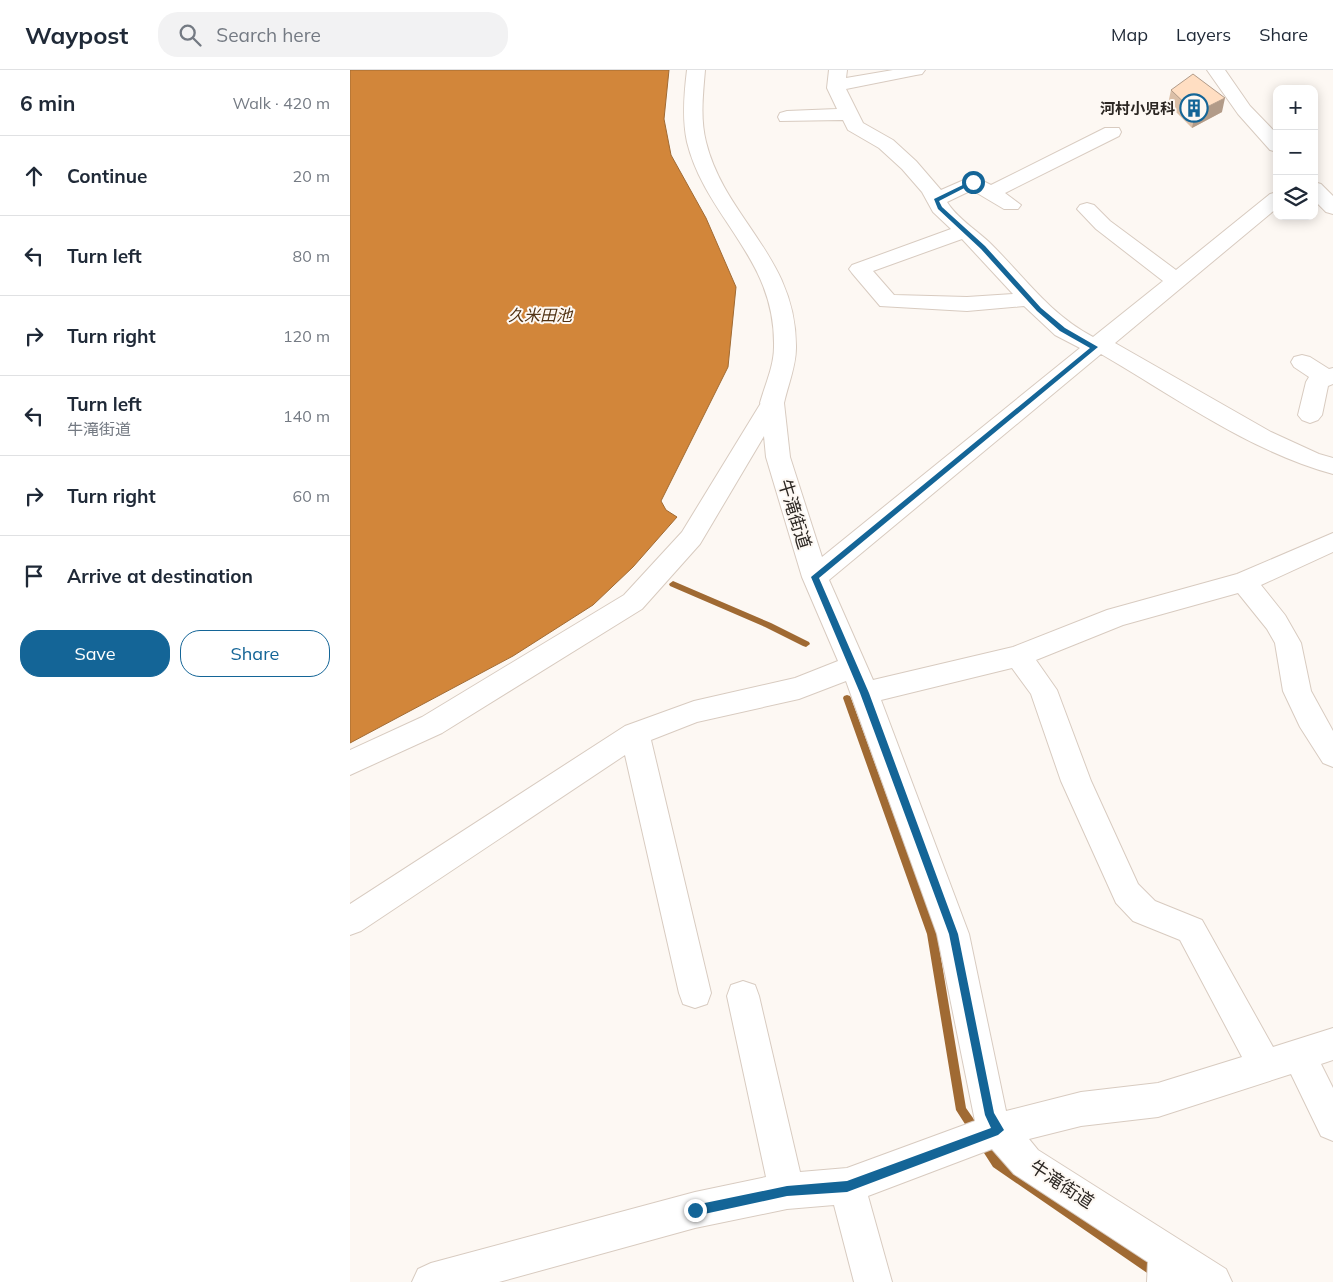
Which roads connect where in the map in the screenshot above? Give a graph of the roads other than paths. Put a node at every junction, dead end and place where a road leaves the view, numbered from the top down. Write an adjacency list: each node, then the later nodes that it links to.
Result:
1 (696, 70): 24 (street, 牛滝街道)
2 (916, 70): 4 (street)
3 (1216, 70): 8 (street)
4 (837, 77): 5 (street)
5 (848, 114): 6 (street); 13 (street)
6 (787, 117)
7 (1111, 131): 9 (street)
8 (1273, 142)
9 (1060, 158): 10 (street); 12 (street)
10 (1079, 169)
11 (1318, 192): 16 (street)
12 (990, 193): 13 (street); 15 (street)
13 (936, 200): 18 (street)
14 (1273, 201): 19 (street)
15 (1011, 205)
16 (1333, 208)
17 (1087, 209): 19 (street)
18 (965, 231): 20 (street); 20 (street)
19 (1176, 281): 21 (street)
20 (1029, 299): 21 (street)
21 (1097, 345): 26 (street); 28 (street)
22 (1302, 362): 23 (street)
23 (1330, 376): 25 (street)
24 (772, 403): 28 (street, 牛滝街道); 34 (street)
25 (1310, 415)
26 (1333, 466)
27 (1333, 542): 29 (street)
28 (814, 577): 31 (street, 牛滝街道)
29 (1244, 582): 30 (street); 33 (street)
30 (1018, 656): 31 (street); 40 (street)
31 (858, 680): 32 (street); 42 (street, 牛滝街道)
32 (635, 734): 35 (street); 36 (street)
33 (1333, 755)
34 (350, 763)
35 (350, 921)
36 (695, 994)
37 (743, 996): 44 (street)
38 (1333, 1044): 39 (street)
39 (1299, 1056): 40 (street); 41 (street)
40 (1265, 1064): 42 (street)
41 (1333, 1124)
42 (985, 1135): 43 (street); 45 (street, 牛滝街道)
43 (847, 1186): 44 (street); 48 (street)
44 (787, 1191): 46 (street)
45 (1167, 1267): 49 (street, 牛滝街道)
46 (514, 1271): 47 (street)
47 (432, 1282)
48 (873, 1282)
49 (1213, 1282)

